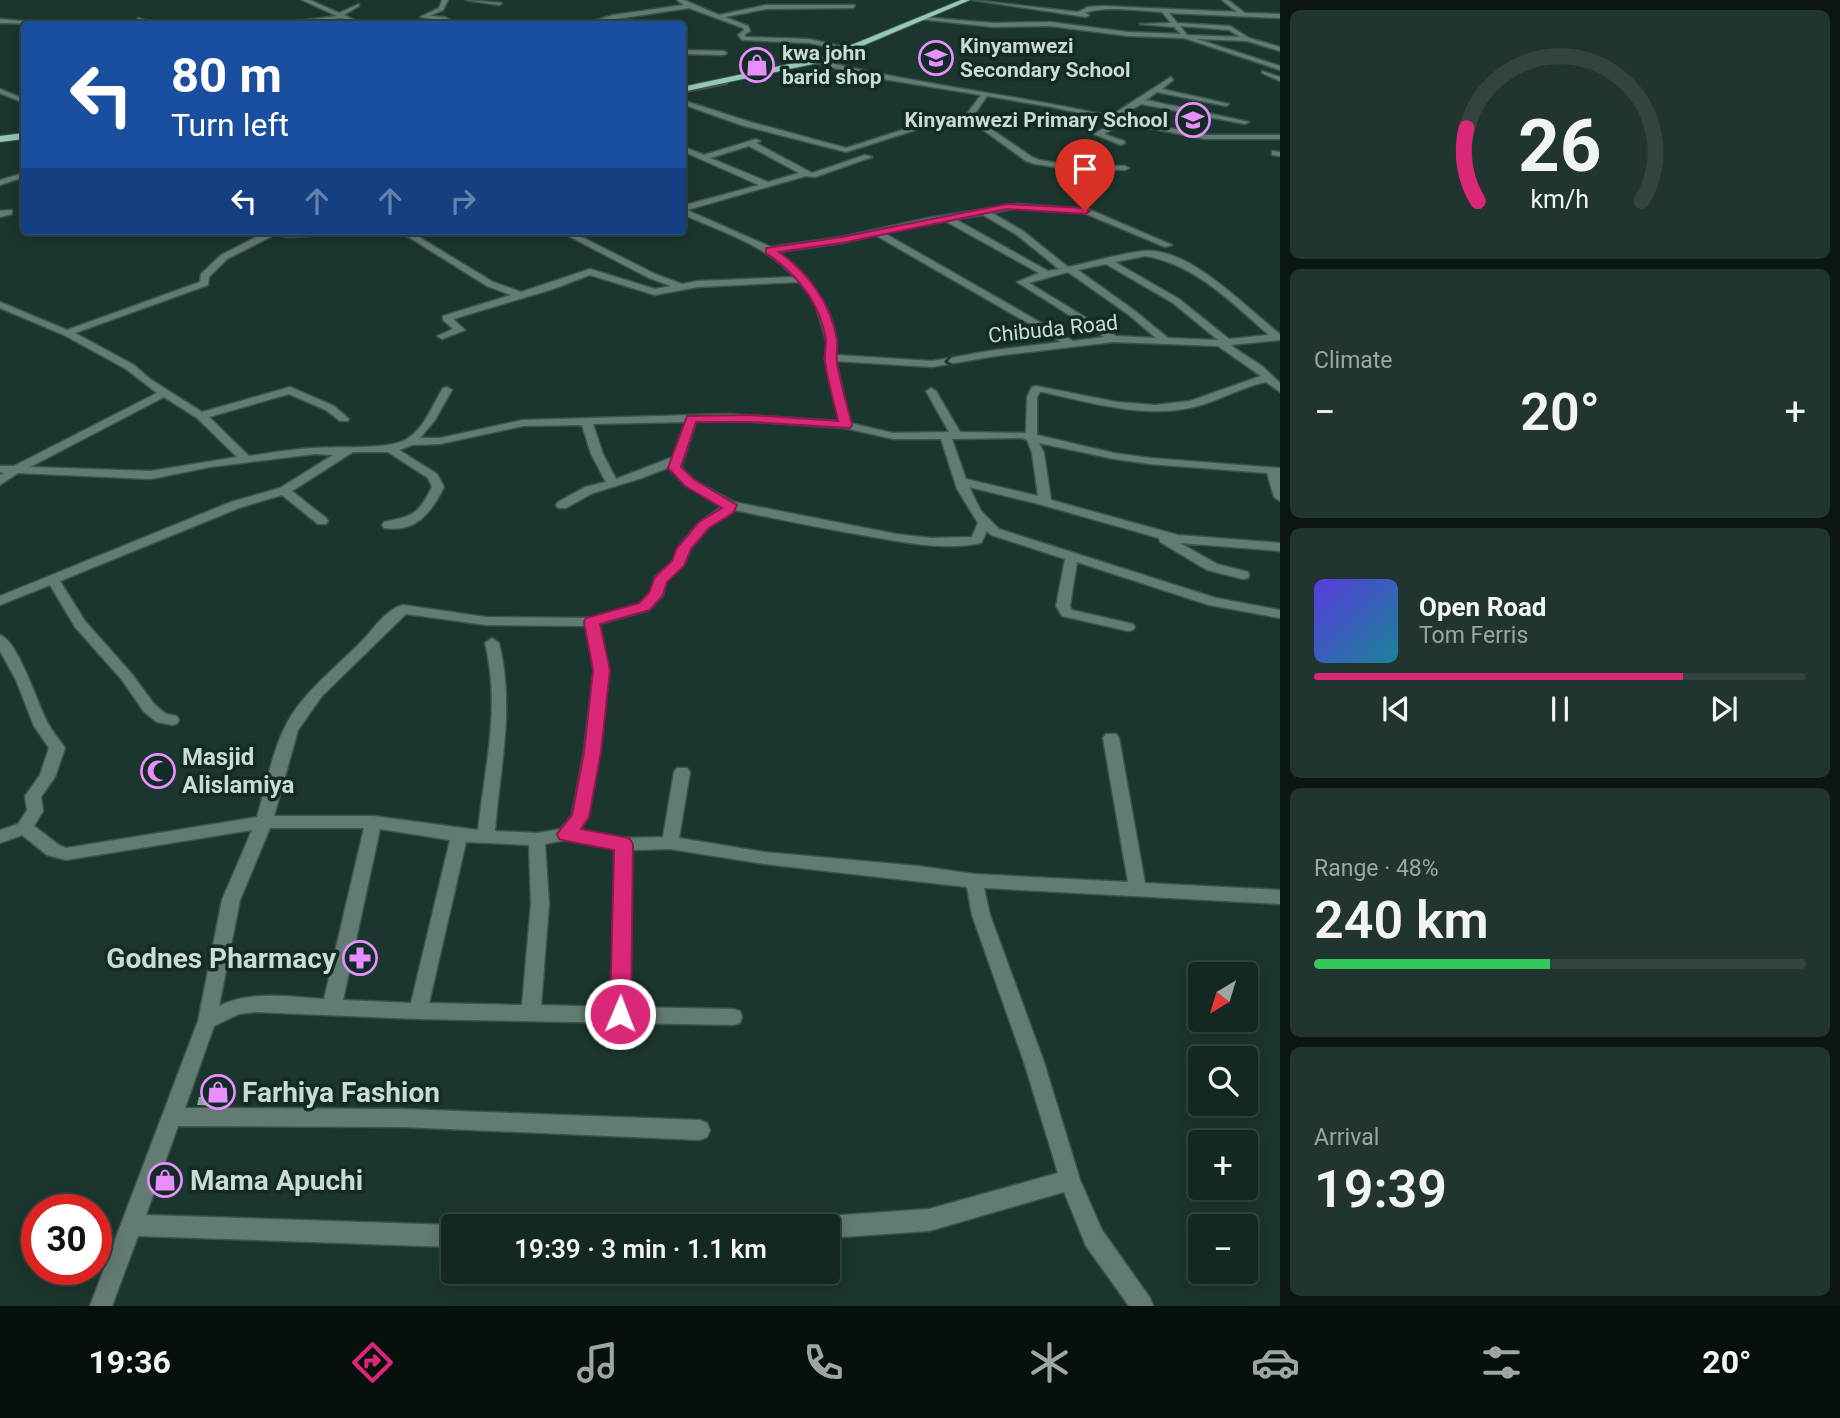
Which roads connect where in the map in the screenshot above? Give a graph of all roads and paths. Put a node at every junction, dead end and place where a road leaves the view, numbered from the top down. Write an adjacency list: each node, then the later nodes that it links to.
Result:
1 (304, 0): 18 (street)
2 (445, 0): 28 (street)
3 (469, 0): 10 (street)
4 (680, 0): 12 (street)
5 (967, 0): 22 (main road)
6 (976, 0): 16 (street)
7 (1114, 0): 14 (street)
8 (1225, 0): 19 (street)
9 (796, 2): 13 (street); 21 (street)
10 (499, 3)
11 (357, 5): 18 (street)
12 (689, 6): 21 (street); 29 (street)
13 (853, 6)
14 (1123, 9): 15 (street); 16 (street)
15 (1165, 12): 19 (street); 32 (street)
16 (1079, 14): 17 (street)
17 (1114, 14)
18 (341, 15): 26 (street); 27 (street)
19 (1244, 15): 20 (street)
20 (1280, 16)
21 (718, 17): 38 (street)
22 (922, 19): 35 (street); 38 (main road)
23 (138, 20): 25 (street)
24 (0, 21): 30 (street)
25 (142, 21)
26 (307, 21)
27 (354, 21)
28 (450, 21)
29 (598, 21)
30 (21, 23)
31 (1143, 24): 32 (street)
32 (1173, 24): 35 (street); 36 (street)
33 (2, 30): 34 (street)
34 (21, 30)
35 (1186, 37): 36 (street); 42 (street)
36 (1247, 39): 37 (street)
37 (1280, 49)
38 (849, 50): 41 (main road)
39 (686, 52): 40 (street)
40 (724, 53)
41 (815, 61): 45 (main road); 50 (street)
42 (1279, 68): 44 (street)
43 (1171, 79): 46 (street)
44 (1280, 79)
45 (686, 89)
46 (1156, 90): 53 (street); 55 (street)
47 (0, 91): 49 (street)
48 (21, 92): 49 (street)
49 (10, 94): 51 (street); 52 (street)
50 (985, 94): 56 (street); 57 (street)
51 (0, 97)
52 (21, 100)
53 (1139, 100): 56 (street); 59 (street)
54 (686, 103): 60 (street)
55 (1226, 104)
56 (1111, 118): 58 (street)
57 (971, 119): 60 (street); 69 (street)
58 (1122, 121): 62 (street); 64 (street)
59 (1245, 122)
60 (774, 130): 65 (street)
61 (21, 136): 63 (main road)
62 (1280, 137)
63 (0, 139)
64 (1121, 143)
65 (751, 144): 67 (street); 70 (street)
66 (686, 150): 67 (street)
67 (704, 157): 73 (street)
68 (868, 157): 70 (street)
69 (1125, 168)
70 (806, 174): 73 (street)
71 (21, 176): 72 (street)
72 (0, 183)
73 (766, 185): 74 (street)
74 (686, 209)
75 (686, 212): 83 (street)
76 (986, 212): 77 (street); 82 (street); 85 (street)
77 (947, 218): 78 (street); 86 (street)
78 (877, 233): 83 (street); 97 (street)
79 (264, 235): 91 (street)
80 (410, 235): 89 (street)
81 (571, 235): 88 (street)
82 (1168, 245)
83 (770, 250): 87 (street)
84 (1107, 261): 85 (street); 93 (street); 96 (street)
85 (1069, 270): 86 (street); 95 (street)
86 (1047, 274): 94 (street)
87 (801, 279): 88 (street); 98 (street)
88 (681, 287): 89 (street)
89 (520, 295): 92 (street)
90 (0, 304): 91 (street)
91 (67, 333): 103 (street)
92 (442, 336)
93 (1278, 337): 96 (street, Chibuda Road)
94 (1114, 339): 95 (street, Chibuda Road); 97 (street, Chibuda Road)
95 (1167, 342): 96 (street, Chibuda Road)
96 (1224, 342): 99 (street)
97 (1069, 343): 98 (street, Chibuda Road, one-way to 98)
98 (830, 359): 108 (street)
99 (1269, 378): 100 (street); 110 (street)
100 (1280, 389)
101 (447, 390): 111 (street)
102 (931, 391): 109 (street)
103 (166, 392): 104 (street); 117 (street)
104 (201, 416): 105 (street); 114 (street)
105 (344, 419)
106 (691, 419): 107 (street); 108 (street); 115 (street)
107 (587, 422): 111 (street); 121 (street)
108 (845, 425): 109 (street)
109 (951, 436): 110 (street); 120 (street)
110 (1031, 436): 118 (street); 124 (street)
111 (411, 442): 112 (street)
112 (390, 449): 113 (street); 129 (street)
113 (344, 452): 114 (street); 122 (street)
114 (247, 460): 117 (street)
115 (675, 460): 121 (street); 126 (street)
116 (0, 470): 117 (street)
117 (15, 470): 119 (street)
118 (1276, 471): 123 (street)
119 (0, 481)
120 (960, 481): 124 (street); 128 (street)
121 (613, 484): 125 (street)
122 (284, 491): 127 (street); 134 (street)
123 (1280, 497)
124 (1045, 502): 130 (street)
125 (562, 505)
126 (730, 505): 128 (street); 137 (street)
127 (322, 521)
128 (984, 524): 132 (street)
129 (388, 525)
130 (1157, 535): 131 (street); 133 (street)
131 (1280, 547)
132 (1072, 556): 136 (street); 138 (street)
133 (1242, 575)
134 (53, 579): 135 (street); 141 (street)
135 (0, 601)
136 (1280, 614)
137 (592, 622): 144 (street); 147 (street)
138 (1128, 628)
139 (0, 639): 146 (street)
140 (492, 643): 149 (street)
141 (172, 720)
142 (1111, 738): 155 (street)
143 (682, 772): 152 (street)
144 (264, 822): 145 (street); 146 (street); 162 (street)
145 (373, 822): 148 (street); 157 (street)
146 (24, 828): 150 (street)
147 (566, 834): 151 (street); 153 (street)
148 (459, 835): 149 (street); 158 (street)
149 (486, 836): 151 (street)
150 (0, 837)
151 (537, 839): 159 (street)
152 (670, 843): 153 (street); 154 (street)
153 (624, 844): 160 (street)
154 (974, 881): 155 (street); 165 (street)
155 (1137, 888): 156 (street)
156 (1280, 897)
157 (332, 1006): 158 (street); 162 (street)
158 (418, 1011): 159 (street)
159 (531, 1014): 160 (street)
160 (620, 1014): 161 (street)
161 (733, 1017)
162 (207, 1021): 163 (street)
163 (172, 1117): 164 (street); 166 (street)
164 (700, 1130)
165 (1070, 1180): 167 (street); 170 (street)
166 (132, 1225): 168 (street); 169 (street)
167 (840, 1226)
168 (441, 1237)
169 (100, 1306)
170 (1142, 1306)

